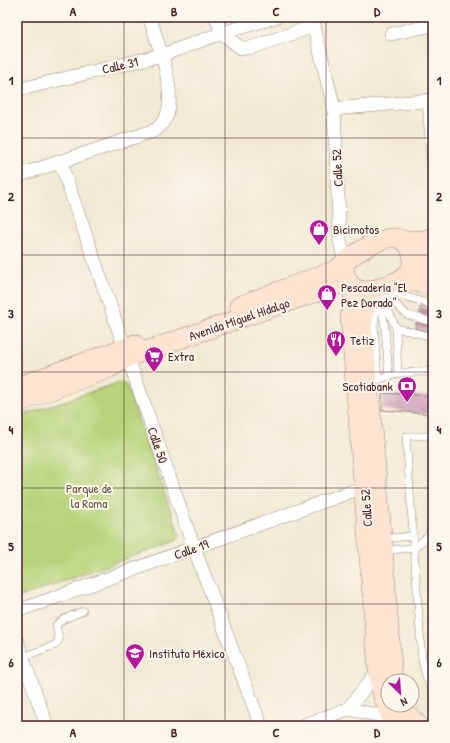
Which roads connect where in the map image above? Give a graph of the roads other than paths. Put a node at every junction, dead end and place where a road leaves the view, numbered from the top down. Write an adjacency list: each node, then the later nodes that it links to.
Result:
1 (149, 17): 8 (street)
2 (216, 17): 6 (street)
3 (276, 17): 6 (street, Calle 31)
4 (311, 21): 6 (street); 11 (street, Calle 52)
5 (433, 25): 7 (street)
6 (222, 33): 8 (street, Calle 31)
7 (391, 34)
8 (162, 55): 9 (street, Calle 31); 13 (street)
9 (17, 90)
10 (431, 100): 11 (street); 12 (street)
11 (334, 109): 15 (street, Calle 52)
12 (433, 158)
13 (60, 161): 14 (street); 30 (street, Calle 50)
14 (17, 176)
15 (340, 228): 17 (street); 20 (street, Calle 52)
16 (433, 237): 19 (street)
17 (363, 250): 19 (street); 20 (street)
18 (433, 252): 19 (street)
19 (410, 254): 21 (street); 22 (street)
20 (345, 263): 23 (street); 30 (street, Avenida Miguel Hidalgo)
21 (433, 271)
22 (396, 282): 24 (street); 25 (street)
23 (353, 287): 25 (street); 30 (street, Avenida Miguel Hidalgo); 34 (street, Calle 52)
24 (433, 287)
25 (376, 289): 26 (lane); 27 (lane); 28 (lane); 33 (lane); 34 (street, Calle 52)
26 (433, 305)
27 (433, 322)
28 (396, 328): 29 (lane); 32 (lane)
29 (433, 337)
30 (126, 353): 35 (street, Avenida Miguel Hidalgo); 36 (street, Avenida Miguel Hidalgo); 42 (street, Calle 50)
31 (433, 370): 32 (lane)
32 (398, 374): 33 (lane)
33 (390, 376): 34 (lane)
34 (367, 382): 38 (street, Calle 52); 40 (street, Calle 52)
35 (17, 387)
36 (17, 403)
37 (433, 436): 41 (lane)
38 (364, 487): 42 (street, Calle 19); 49 (street, Calle 52)
39 (433, 523): 43 (lane)
40 (382, 534): 41 (lane); 44 (street, Calle 52)
41 (413, 536): 43 (lane)
42 (194, 548): 45 (street, Calle 19); 56 (street, Calle 50)
43 (414, 548): 44 (lane); 52 (lane)
44 (384, 556): 50 (street, Calle 52)
45 (17, 611)
46 (84, 611): 48 (lane)
47 (17, 641): 48 (street)
48 (23, 657): 55 (street)
49 (385, 673)
50 (385, 673)
51 (380, 680): 53 (street)
52 (433, 694)
53 (348, 709): 54 (street); 57 (street)
54 (396, 716): 58 (street, Calle 52)
55 (47, 726)
56 (261, 726)
57 (301, 726)
58 (419, 726)

